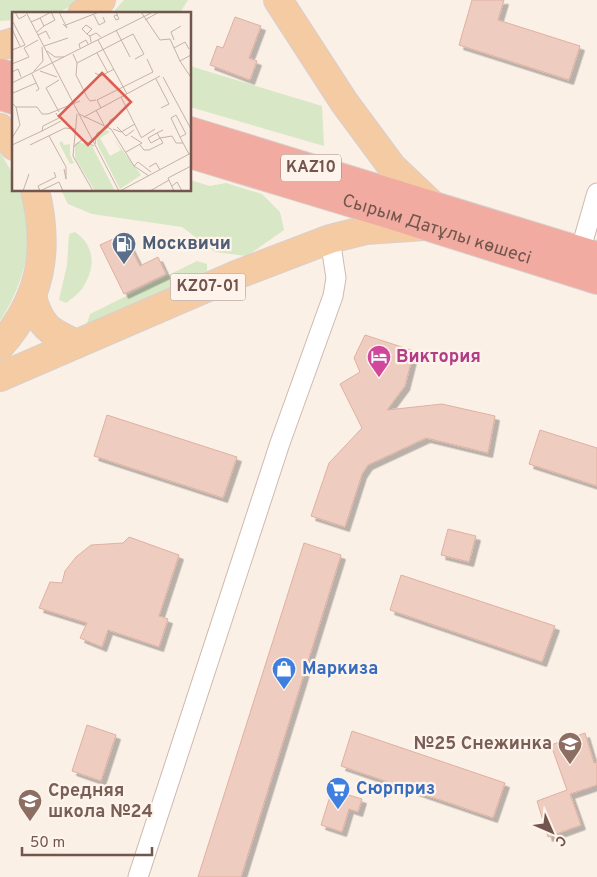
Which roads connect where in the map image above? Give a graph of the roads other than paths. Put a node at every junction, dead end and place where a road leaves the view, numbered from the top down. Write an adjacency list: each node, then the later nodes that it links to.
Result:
1 (101, 0): 3 (main road)
2 (278, 0): 10 (main road)
3 (85, 12)
4 (0, 128): 6 (main road)
5 (191, 131): 10 (highway, Сырым Датұлы көшесі / KAZ10)
6 (12, 143)
7 (191, 154): 10 (highway, Сырым Датұлы көшесі / KAZ10)
8 (35, 191): 13 (main road)
9 (597, 193): 12 (street)
10 (428, 215): 11 (main road, KZ07-01); 12 (highway, Сырым Датұлы көшесі / KAZ10)
11 (330, 239): 14 (main road, KZ07-01); 17 (street)
12 (587, 265)
13 (32, 297): 14 (main road); 15 (main road)
14 (76, 344): 16 (main road, KZ07-01)
15 (0, 346)
16 (0, 377)
17 (138, 877)

